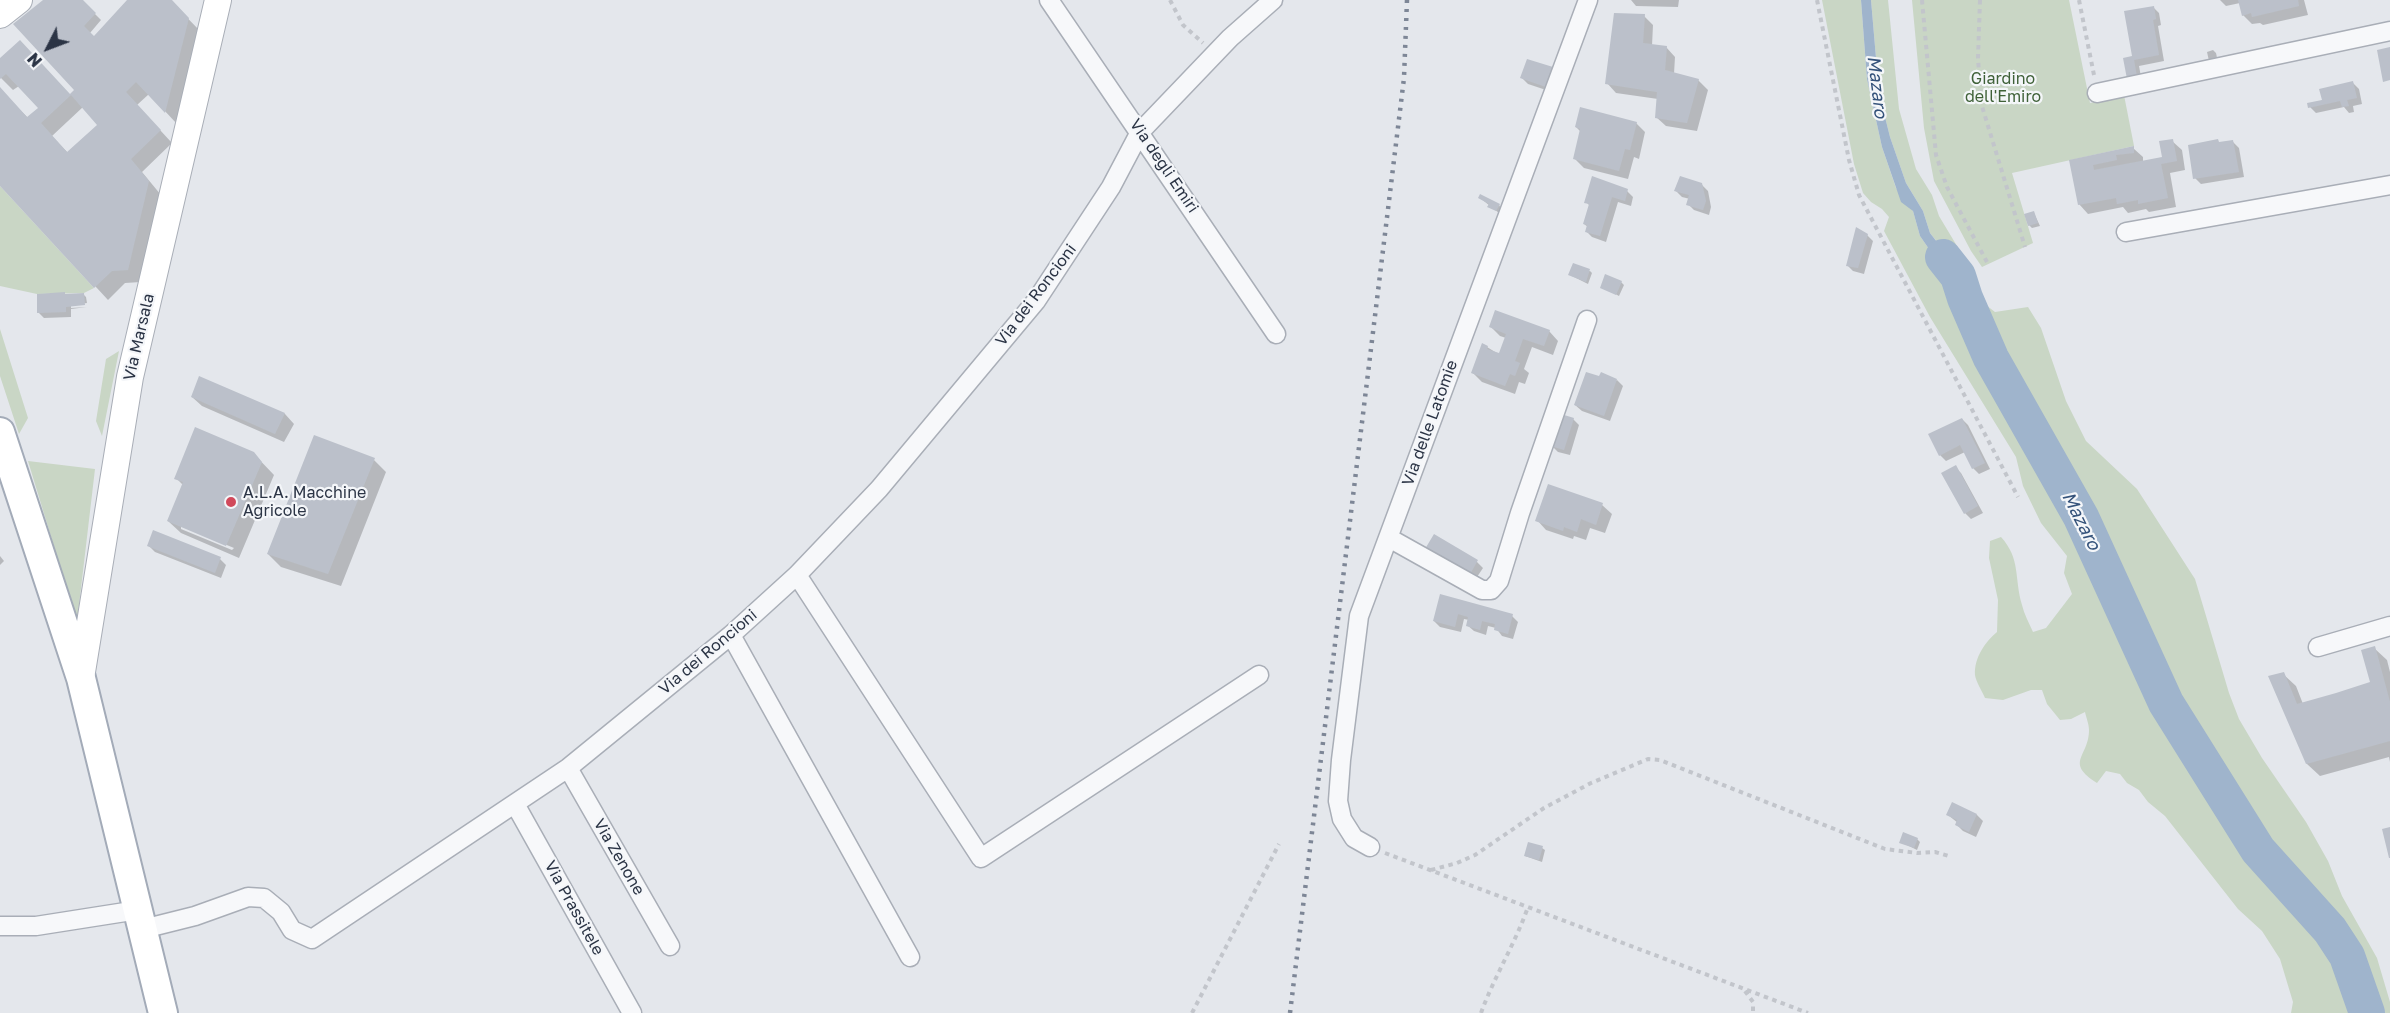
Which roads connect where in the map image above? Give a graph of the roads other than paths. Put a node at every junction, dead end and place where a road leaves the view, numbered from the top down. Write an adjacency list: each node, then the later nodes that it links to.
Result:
1 (19, 0): 6 (main road)
2 (218, 0): 21 (main road, Via Marsala)
3 (1049, 0): 9 (street, Via degli Emiri)
4 (1273, 0): 9 (street, Via dei Roncioni)
5 (1588, 0): 15 (street, Via delle Latomie)
6 (0, 15)
7 (2390, 31): 8 (street)
8 (2097, 93)
9 (1140, 132): 13 (street, Via degli Emiri); 16 (street, Via dei Roncioni)
10 (2390, 185): 11 (street)
11 (2126, 232)
12 (1587, 320): 15 (street)
13 (1276, 334)
14 (0, 432): 21 (main road)
15 (1389, 538): 24 (street, Via delle Latomie)
16 (797, 575): 18 (street, Via dei Roncioni); 20 (street)
17 (2390, 626): 19 (street)
18 (731, 635): 22 (street, Via dei Roncioni); 28 (street)
19 (2318, 647)
20 (1259, 675)
21 (81, 678): 25 (main road)
22 (568, 768): 23 (street, Via dei Roncioni); 27 (street, Via Zenone)
23 (515, 804): 25 (street, Via dei Roncioni); 30 (street, Via Prassitele)
24 (1370, 847)
25 (141, 919): 26 (street); 29 (main road)
26 (0, 926)
27 (670, 946)
28 (910, 957)
29 (164, 1013)
30 (632, 1013)

